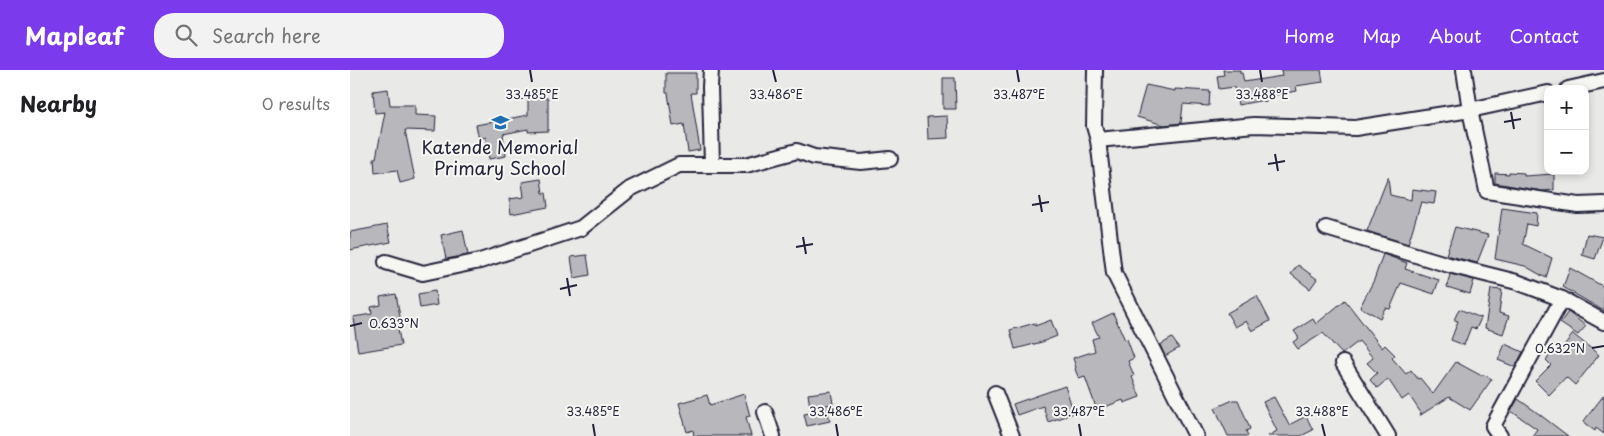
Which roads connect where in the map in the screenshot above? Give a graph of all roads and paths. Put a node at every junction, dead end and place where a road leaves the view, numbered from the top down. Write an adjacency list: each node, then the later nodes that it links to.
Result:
1 (711, 70): 10 (street)
2 (1095, 70): 8 (street)
3 (1464, 70): 7 (street)
4 (1604, 81): 5 (street)
5 (1586, 85)
6 (1544, 94): 7 (street)
7 (1470, 110): 8 (street); 11 (street)
8 (1098, 140): 22 (street)
9 (890, 159): 10 (street)
10 (712, 165): 13 (street)
11 (1604, 204)
12 (1326, 228): 14 (street)
13 (386, 262)
14 (1562, 299): 15 (street); 23 (street)
15 (1604, 322)
16 (1343, 363): 19 (street)
17 (995, 394): 21 (street)
18 (765, 412): 20 (street)
19 (1383, 434)
20 (773, 436)
21 (1012, 436)
22 (1196, 436)
23 (1500, 436)

